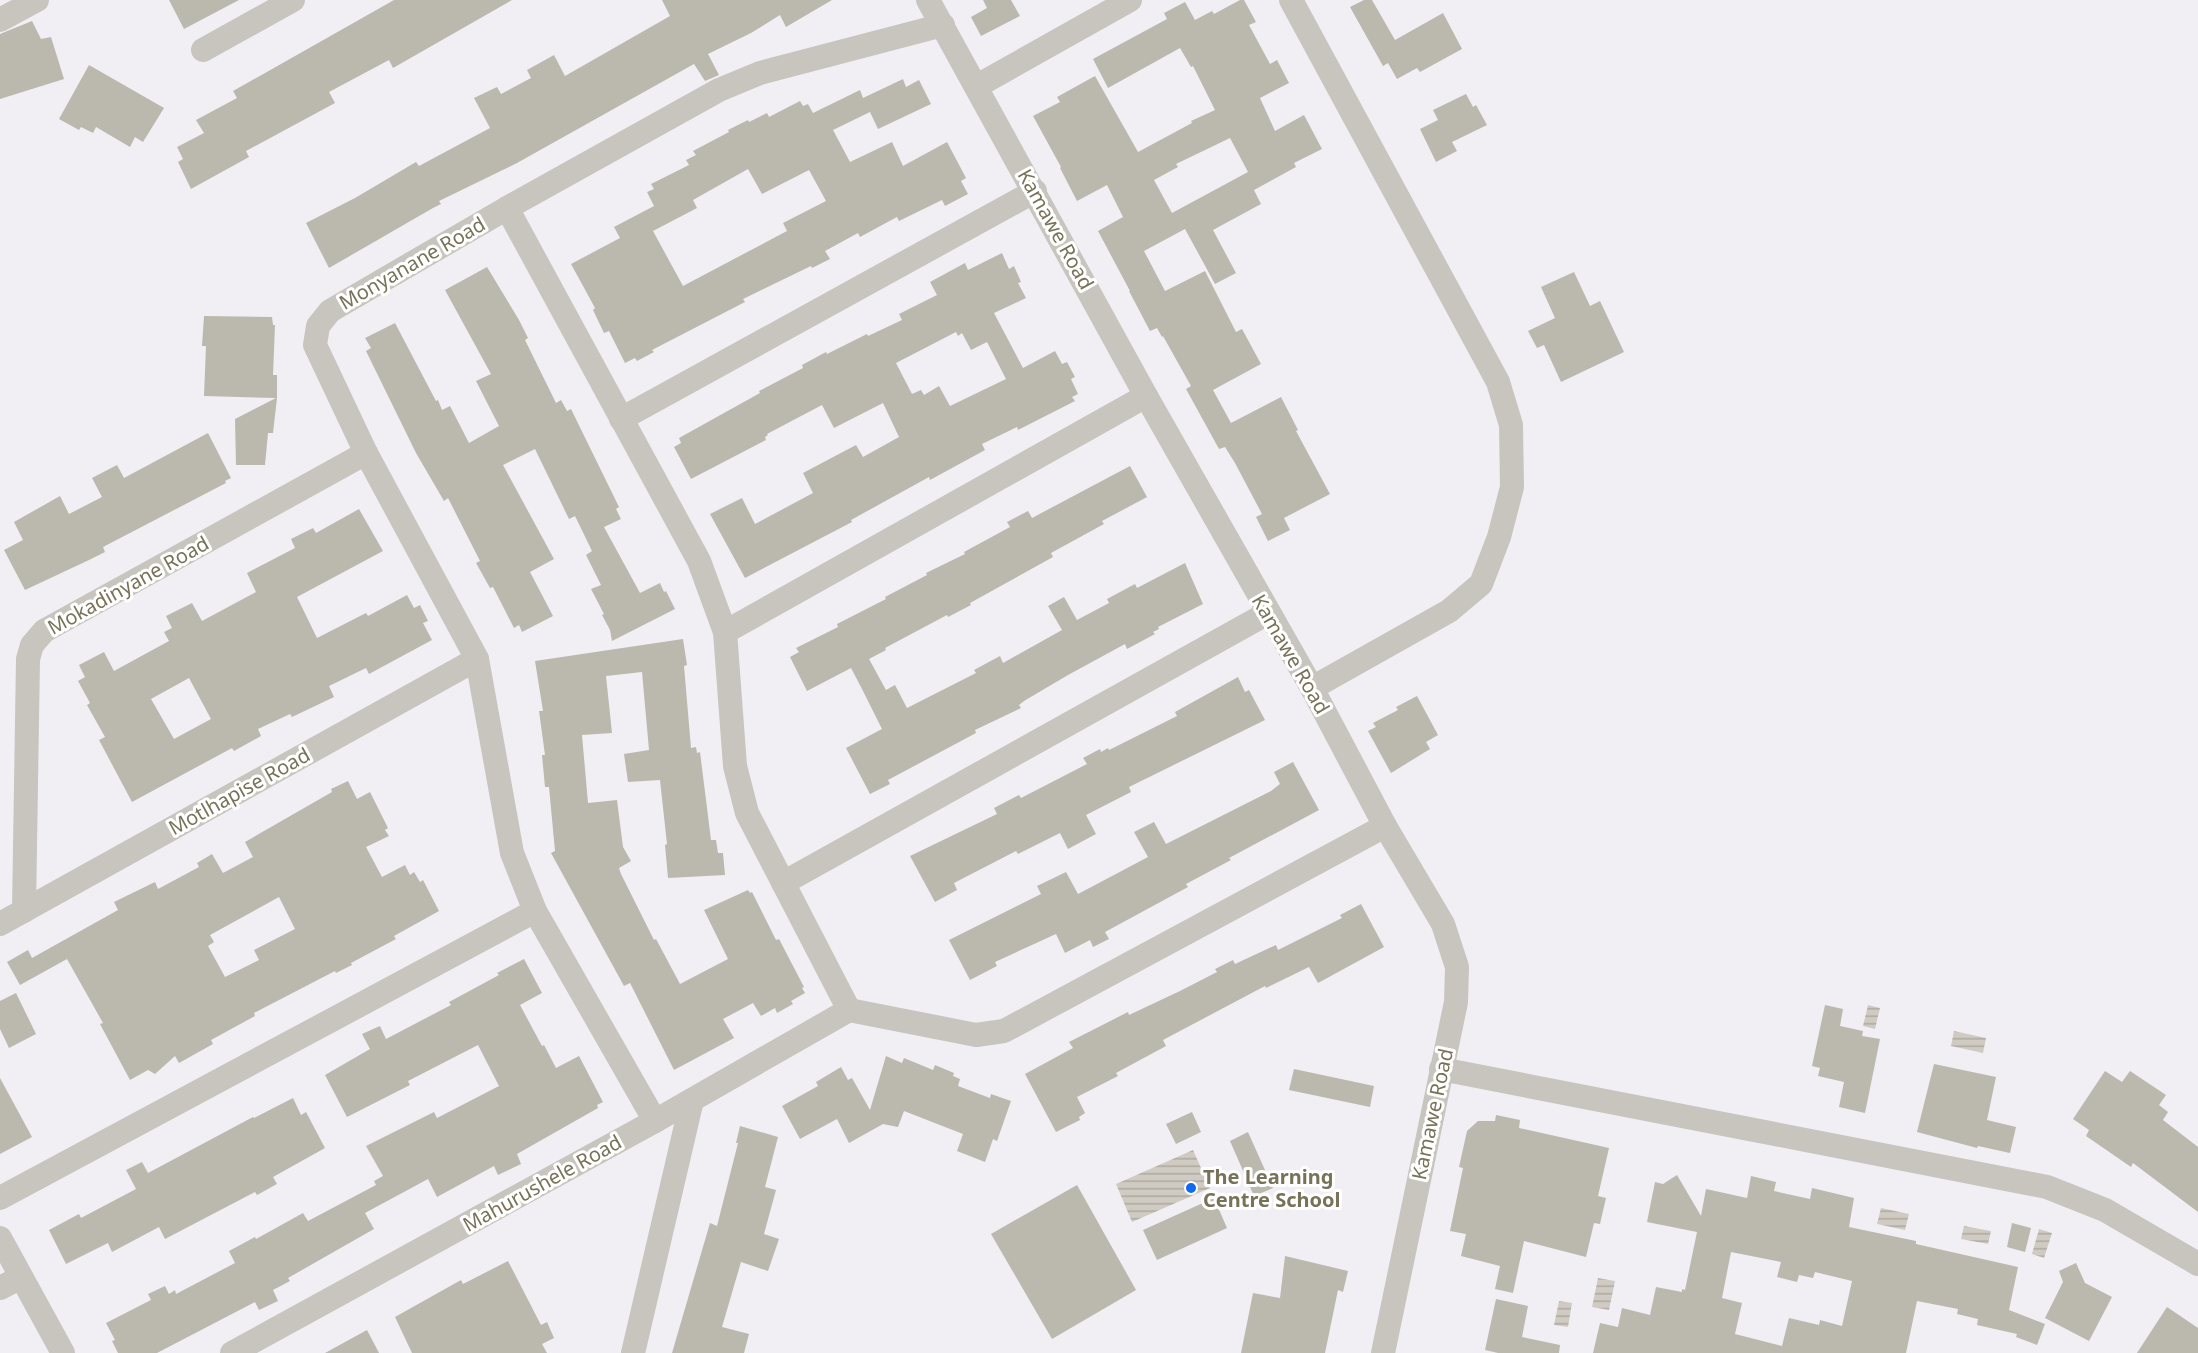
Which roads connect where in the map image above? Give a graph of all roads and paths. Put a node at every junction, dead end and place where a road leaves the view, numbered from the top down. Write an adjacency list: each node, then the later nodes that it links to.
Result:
1 (37, 0): 6 (street)
2 (293, 0): 8 (street)
3 (928, 0): 7 (street, Kamawe Road)
4 (1130, 0): 9 (street)
5 (1291, 0): 18 (street)
6 (0, 20)
7 (943, 25): 9 (street, Kamawe Road); 11 (street, Monyanane Road)
8 (203, 50)
9 (977, 86): 10 (street, Kamawe Road)
10 (1035, 191): 12 (street, Kamawe Road); 13 (street)
11 (507, 208): 13 (street); 14 (street, Monyanane Road)
12 (1146, 396): 15 (street, Kamawe Road); 16 (street)
13 (621, 419): 16 (street)
14 (366, 453): 17 (street, Monyanane Road); 21 (street, Mokadinyane Road)
15 (1268, 613): 18 (street, Kamawe Road); 20 (street)
16 (725, 632): 20 (street)
17 (477, 659): 21 (street, Motlhapise Road); 22 (street, Monyanane Road)
18 (1311, 688): 19 (street, Kamawe Road)
19 (1385, 826): 24 (street); 25 (street, Kamawe Road)
20 (783, 883): 24 (street)
21 (24, 911): 23 (street, Motlhapise Road)
22 (535, 911): 27 (street, Monyanane Road); 28 (street)
23 (0, 924)
24 (849, 1010): 26 (street, Mahurushele Road)
25 (1441, 1069): 30 (street); 35 (street, Kamawe Road)
26 (692, 1100): 27 (street, Mahurushele Road); 34 (street)
27 (655, 1121): 33 (street, Mahurushele Road)
28 (0, 1198)
29 (0, 1238): 31 (street)
30 (2198, 1264)
31 (11, 1282): 32 (street)
32 (63, 1353)
33 (232, 1353)
34 (633, 1353)
35 (1383, 1353)

